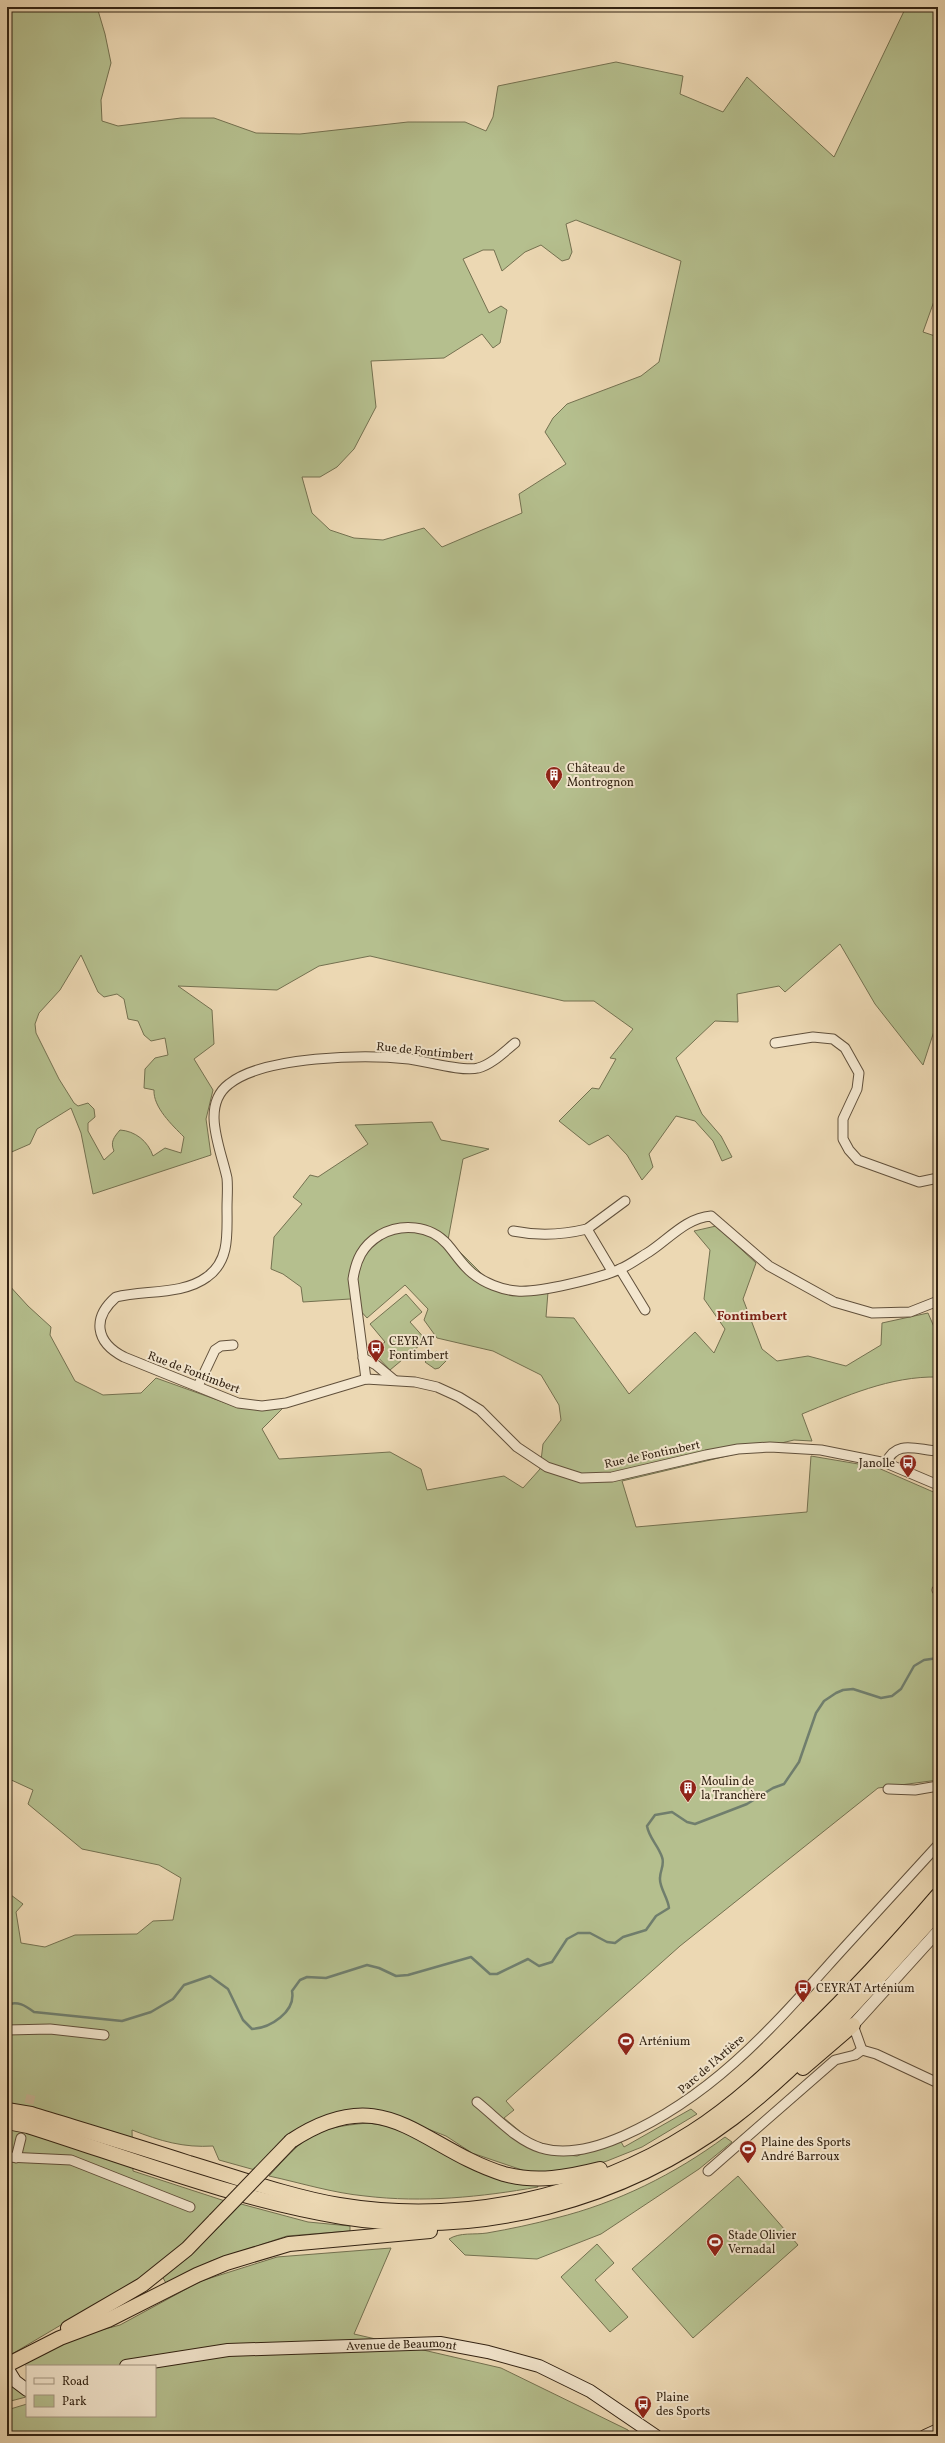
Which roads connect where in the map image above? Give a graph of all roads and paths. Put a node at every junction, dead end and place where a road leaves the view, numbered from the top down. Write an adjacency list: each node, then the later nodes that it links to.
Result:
1 (775, 1043): 3 (street)
2 (515, 1044): 14 (street, Rue de Fontimbert)
3 (938, 1178)
4 (624, 1200): 5 (street)
5 (587, 1228): 6 (street); 7 (street)
6 (513, 1231)
7 (616, 1270): 8 (street); 9 (street); 11 (street)
8 (938, 1301)
9 (645, 1310)
10 (232, 1345): 14 (street)
11 (363, 1358): 12 (street); 13 (street)
12 (366, 1379): 13 (street, Rue de Fontimbert); 14 (street, Rue de Fontimbert)
13 (394, 1380): 16 (street, Rue de Fontimbert)
14 (198, 1386)
15 (938, 1451): 16 (street)
16 (886, 1463): 17 (street, Rue de Fontimbert)
17 (938, 1485)
18 (938, 1786): 19 (street)
19 (888, 1789)
20 (938, 1844): 29 (street, Parc de l'Artière)
21 (938, 1895): 33 (highway)
22 (938, 1912): 31 (highway)
23 (938, 1931): 24 (street)
24 (853, 2024): 27 (street); 31 (highway)
25 (7, 2030): 26 (street)
26 (104, 2035)
27 (862, 2050): 28 (street); 36 (street)
28 (938, 2083)
29 (477, 2102)
30 (7, 2110): 33 (highway)
31 (734, 2117): 38 (highway)
32 (7, 2122): 38 (highway)
33 (694, 2131): 39 (highway, bridge)
34 (21, 2138): 35 (street)
35 (12, 2157): 37 (street)
36 (708, 2171)
37 (190, 2207)
38 (508, 2216): 39 (highway)
39 (7, 2365)
40 (132, 2365): 44 (main road, Avenue de Beaumont)
41 (7, 2368): 42 (main road)
42 (26, 2389)
43 (938, 2430): 45 (main road)
44 (656, 2436)
45 (925, 2436)

